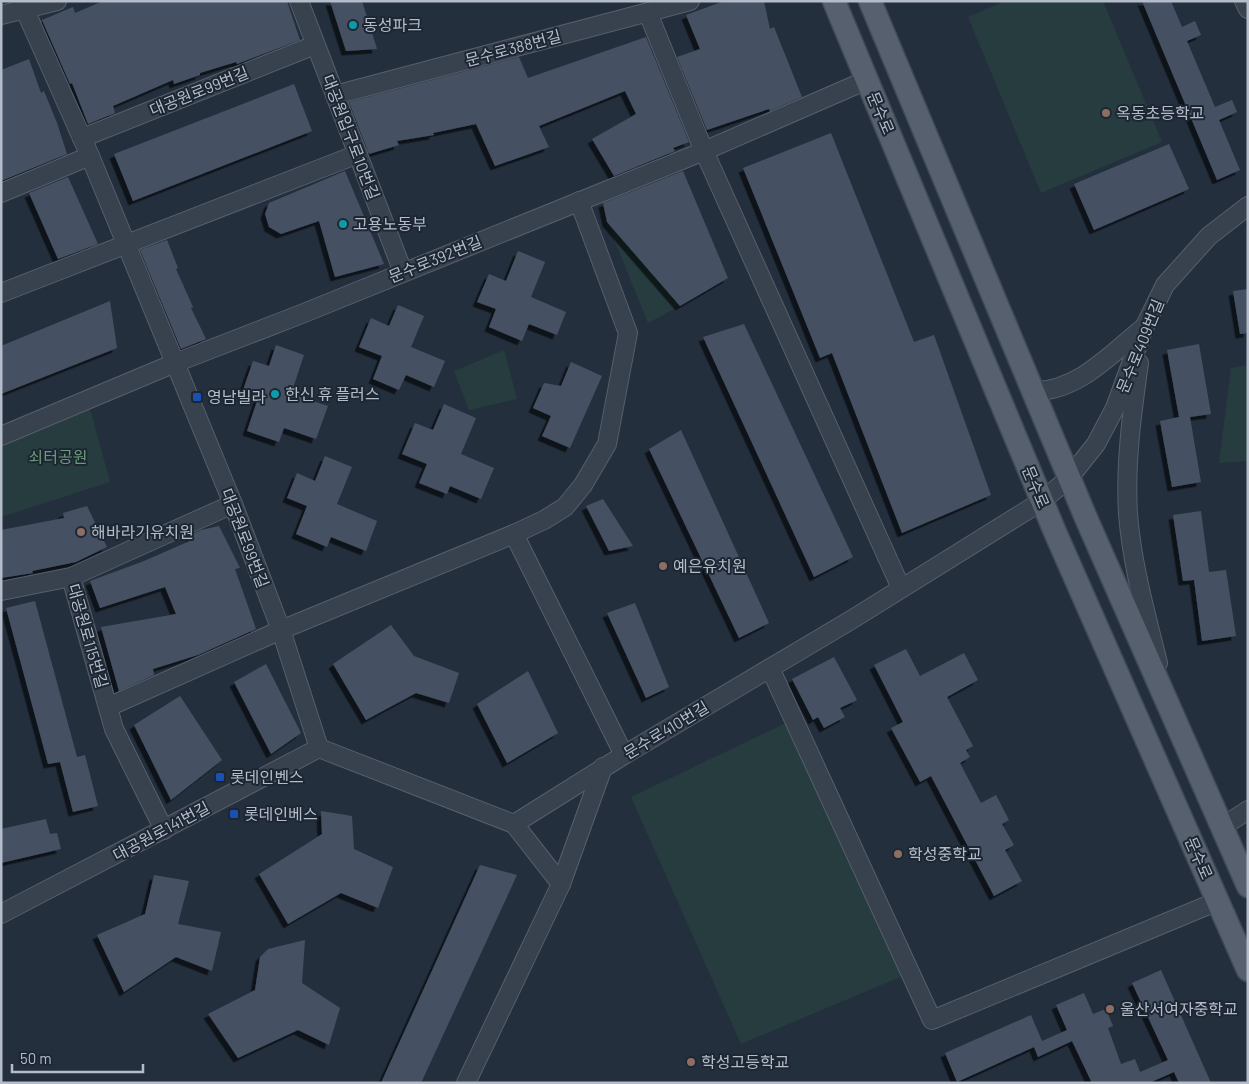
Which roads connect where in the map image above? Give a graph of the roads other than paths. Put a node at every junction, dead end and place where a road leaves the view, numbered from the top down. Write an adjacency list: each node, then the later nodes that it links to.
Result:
1 (57, 1): 7 (street)
2 (299, 1): 11 (street, 대공원입구로10번길)
3 (690, 1): 9 (street, 문수로388번길)
4 (834, 1): 12 (main road, 문수로)
5 (870, 1): 26 (main road, 문수로)
6 (1244, 1): 8 (street)
7 (22, 5): 10 (street); 14 (street, 대공원로99번길)
8 (1248, 10)
9 (648, 13): 13 (street, 문수로388번길); 15 (street)
10 (1, 15)
11 (315, 45): 13 (street, 대공원입구로10번길); 14 (street, 대공원로99번길)
12 (867, 80): 15 (street, 문수로392번길); 29 (main road, 문수로)
13 (335, 95): 16 (street, 대공원입구로10번길)
14 (82, 138): 17 (street, 대공원로99번길)
15 (704, 151): 19 (street, 문수로392번길); 33 (street)
16 (358, 154): 21 (street); 22 (street, 대공원입구로10번길)
17 (90, 156): 18 (street); 21 (street, 대공원로99번길)
18 (1, 192)
19 (578, 201): 22 (street, 문수로392번길); 31 (street, 대공원로115번길)
20 (1248, 206): 24 (street, 문수로409번길)
21 (126, 244): 23 (street); 25 (street, 대공원로99번길)
22 (403, 272): 25 (street, 문수로392번길)
23 (1, 293)
24 (1144, 328): 26 (street); 28 (street, 문수로409번길); 37 (street)
25 (175, 363): 27 (street, 문수로392번길); 30 (street, 대공원로99번길)
26 (1033, 391): 28 (main road, 문수로)
27 (1, 436)
28 (1069, 478): 29 (street, 문수로410번길); 37 (main road, 문수로)
29 (1042, 500): 33 (street, 문수로410번길); 48 (main road, 문수로)
30 (233, 504): 32 (street); 35 (street, 대공원로99번길)
31 (514, 534): 35 (street, 대공원로115번길); 40 (street)
32 (72, 577): 34 (street, 대공원로115번길); 38 (street, 대공원로115번길)
33 (901, 588): 36 (street, 문수로410번길)
34 (1, 591)
35 (281, 630): 38 (street, 대공원로115번길); 39 (street, 대공원로99번길)
36 (770, 668): 40 (street, 문수로410번길); 48 (street)
37 (1168, 706): 44 (main road, 문수로)
38 (108, 707): 45 (street, 대공원로115번길)
39 (319, 748): 43 (street); 45 (street, 대공원로141번길)
40 (624, 755): 41 (street, 문수로410번길)
41 (603, 768): 43 (street, 문수로410번길); 46 (street)
42 (1248, 810): 44 (street)
43 (514, 824): 46 (street)
44 (1222, 827): 47 (main road, 문수로)
45 (164, 830): 49 (street, 대공원로141번길)
46 (561, 884): 51 (street)
47 (1248, 886)
48 (1218, 901): 50 (main road, 문수로)
49 (1, 914)
50 (1248, 970)
51 (466, 1083)

